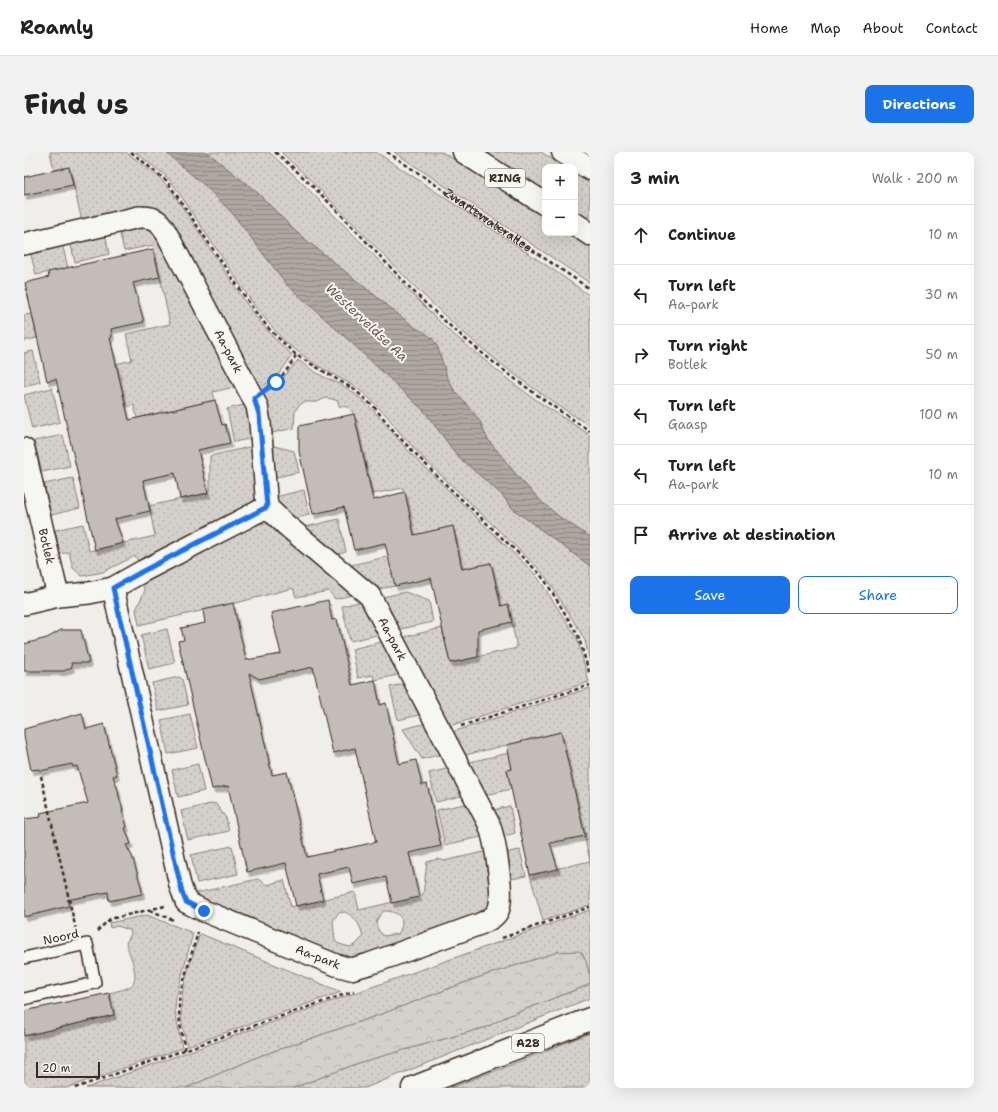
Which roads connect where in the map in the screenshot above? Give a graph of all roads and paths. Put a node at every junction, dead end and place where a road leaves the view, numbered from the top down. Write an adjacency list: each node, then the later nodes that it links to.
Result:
1 (131, 152): 12 (path)
2 (275, 152): 14 (path)
3 (386, 152): 11 (path, Zwartewaterallee)
4 (464, 152): 7 (main road, RING)
5 (563, 152): 6 (main road)
6 (590, 169)
7 (542, 202)
8 (578, 226): 9 (main road)
9 (590, 234)
10 (24, 244): 13 (street, Aa-park)
11 (590, 289)
12 (296, 355): 13 (path); 20 (path)
13 (254, 398): 16 (street, Aa-park)
14 (590, 431)
15 (24, 449): 18 (street, Botlek)
16 (267, 507): 17 (street); 22 (street, Aa-park)
17 (113, 588): 18 (street); 22 (street, Aa-park)
18 (58, 596): 19 (street)
19 (24, 604)
20 (590, 675)
21 (590, 685): 22 (path)
22 (440, 732)
23 (41, 776): 28 (path)
24 (590, 907): 27 (path)
25 (177, 922): 28 (path)
26 (198, 930): 33 (path)
27 (501, 939)
28 (83, 945): 29 (lane, Noord); 31 (lane, Noord)
29 (24, 958)
30 (355, 990): 33 (path)
31 (24, 999)
32 (590, 1019): 35 (main road, A28)
33 (185, 1050): 34 (path)
34 (75, 1088)
35 (413, 1088)

